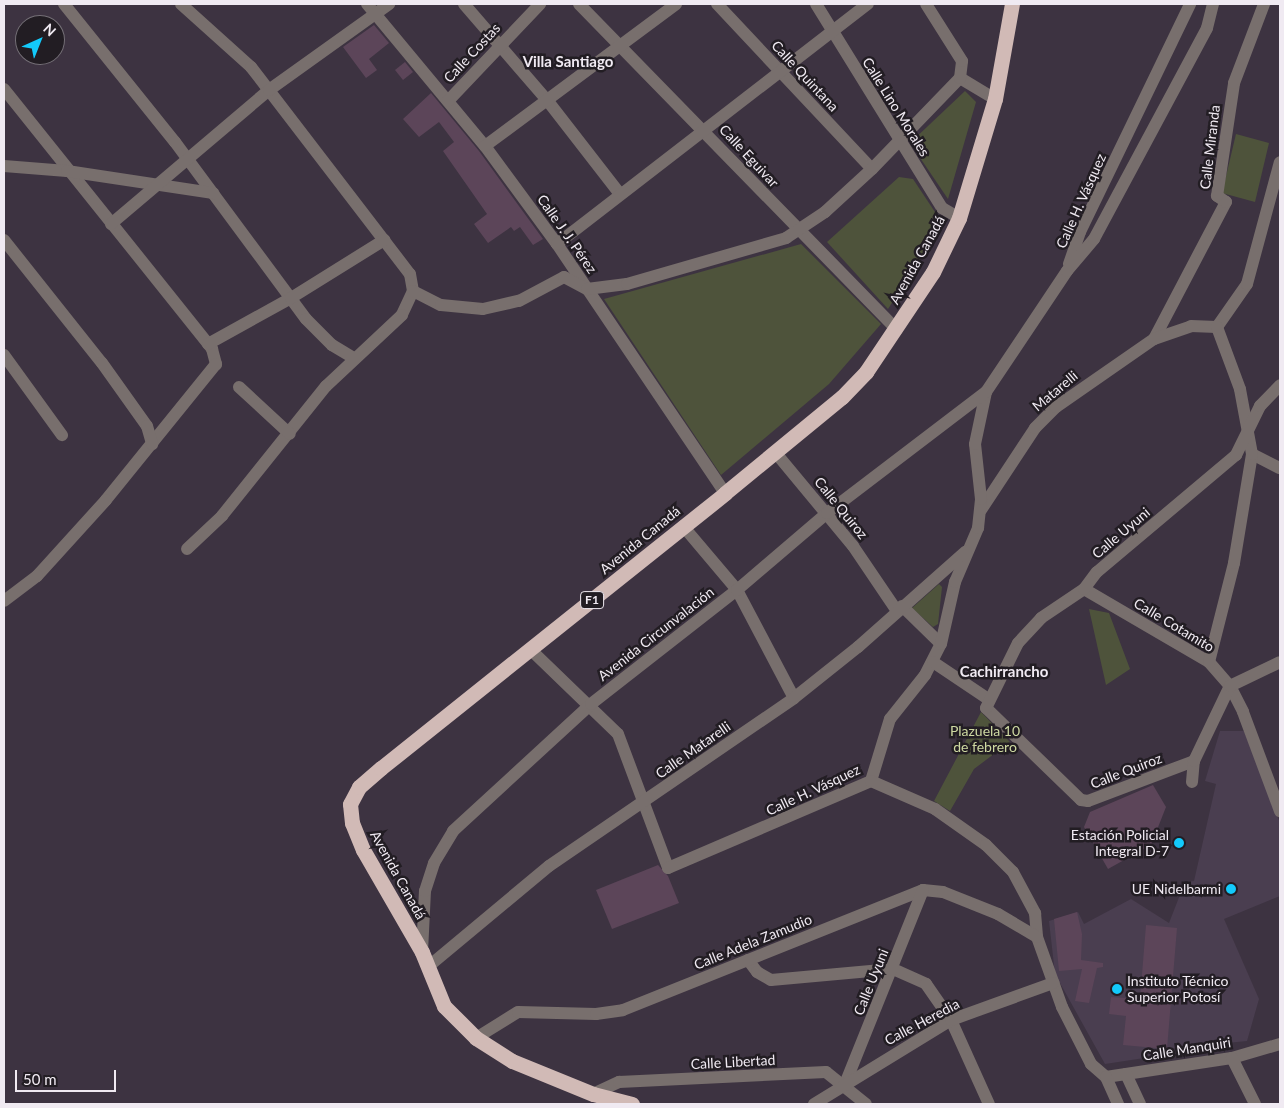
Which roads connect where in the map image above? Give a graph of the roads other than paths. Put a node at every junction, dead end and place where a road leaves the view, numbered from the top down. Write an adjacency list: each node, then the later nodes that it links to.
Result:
1 (64, 4): 32 (street)
2 (181, 4): 18 (street)
3 (200, 4): 18 (street)
4 (389, 4): 17 (street)
5 (464, 4): 21 (street)
6 (540, 4): 21 (street, Calle Costas)
7 (580, 4): 20 (street, Calle Eguivar)
8 (676, 4): 20 (street)
9 (716, 4): 22 (street, Calle Quintana)
10 (816, 4): 19 (street, Calle Lino Morales)
11 (868, 4): 19 (street)
12 (926, 4): 23 (street)
13 (1012, 4): 26 (highway, Avenida Canadá / F1)
14 (1190, 4): 46 (street, Calle H. Vásquez)
15 (1213, 4): 46 (street, Calle H. Vásquez)
16 (1264, 4): 52 (street, Calle Miranda)
17 (371, 8): 25 (street); 28 (street, Calle J. J. Pérez)
18 (192, 14): 25 (street)
19 (832, 32): 22 (street); 30 (street, Calle Lino Morales)
20 (618, 43): 27 (street); 29 (street, Calle Eguivar)
21 (500, 45): 27 (street); 28 (street, Calle Costas)
22 (780, 72): 29 (street); 35 (street, Calle Quintana)
23 (960, 78): 26 (street); 30 (street)
24 (4, 89): 36 (street)
25 (269, 90): 32 (street); 44 (street)
26 (995, 99): 40 (highway, Avenida Canadá / F1)
27 (547, 100): 31 (street); 39 (street)
28 (448, 101): 31 (street, Calle J. J. Pérez)
29 (704, 130): 39 (street); 42 (street, Calle Eguivar)
30 (899, 142): 35 (street); 40 (street, Calle Lino Morales)
31 (485, 146): 45 (street, Calle J. J. Pérez)
32 (188, 159): 37 (street); 38 (street)
33 (1280, 162): 50 (street)
34 (4, 166): 36 (street)
35 (872, 169): 42 (street)
36 (67, 170): 37 (street); 41 (street)
37 (158, 184): 38 (street); 41 (street)
38 (213, 193): 49 (street)
39 (620, 194): 45 (street)
40 (959, 218): 51 (highway, Avenida Canadá / F1)
41 (112, 224): 53 (street)
42 (798, 230): 47 (street); 51 (street, Calle Eguivar)
43 (4, 240): 62 (street)
44 (384, 240): 48 (street); 49 (street)
45 (557, 244): 47 (street, Calle J. J. Pérez)
46 (1067, 271): 58 (street)
47 (587, 289): 48 (street); 66 (street, Calle J. J. Pérez)
48 (413, 291): 55 (street)
49 (291, 298): 53 (street); 55 (street)
50 (1217, 327): 52 (street); 59 (street)
51 (897, 330): 63 (highway, Avenida Canadá / F1)
52 (1154, 339): 68 (street, Matarelli)
53 (208, 344): 62 (street)
54 (4, 355): 61 (street)
55 (354, 358): 60 (street)
56 (1280, 385): 59 (street, Calle Uyuni)
57 (239, 387): 60 (street)
58 (986, 392): 67 (street, Avenida Circunvalación); 68 (street, Calle H. Vásquez)
59 (1250, 433): 64 (street); 72 (street, Calle Uyuni)
60 (290, 434): 70 (street)
61 (62, 435)
62 (152, 444): 74 (street)
63 (775, 452): 66 (highway, Avenida Canadá / F1); 67 (street, Calle Quiroz)
64 (1252, 454): 65 (street); 79 (street)
65 (1280, 468)
66 (725, 493): 69 (highway, Avenida Canadá / F1)
67 (828, 513): 73 (street, Avenida Circunvalación); 75 (street, Calle Quiroz)
68 (980, 513): 71 (street, Calle H. Vásquez)
69 (683, 526): 73 (street); 77 (highway, Avenida Canadá / F1)
70 (187, 549)
71 (968, 550): 75 (street, Calle Matarelli); 76 (street, Calle H. Vásquez)
72 (1084, 588): 79 (street, Calle Cotamito); 83 (street, Calle Uyuni)
73 (737, 590): 82 (street); 84 (street, Avenida Circunvalación)
74 (4, 601)
75 (900, 608): 76 (street, Calle Quiroz); 82 (street, Calle Matarelli)
76 (941, 644): 78 (street, Calle H. Vásquez)
77 (530, 650): 84 (street); 92 (highway, Avenida Canadá / F1)
78 (933, 662): 83 (street, Calle Quiroz); 86 (street, Calle H. Vásquez)
79 (1209, 662): 81 (street, Calle Cotamito)
80 (1280, 662): 81 (street)
81 (1230, 686): 85 (street); 89 (street, Calle Cotamito)
82 (794, 698): 88 (street, Calle Matarelli)
83 (987, 703): 85 (street, Calle Quiroz)
84 (591, 704): 88 (street); 92 (street, Avenida Circunvalación)
85 (1194, 761): 87 (street)
86 (871, 781): 88 (street, Calle H. Vásquez); 91 (street)
87 (1192, 782)
88 (641, 804): 92 (street, Calle Matarelli)
89 (1280, 811)
90 (923, 890): 91 (street); 93 (street, Calle Adela Zamudio); 94 (street, Calle Uyuni)
91 (1037, 937): 95 (street)
92 (426, 959): 97 (highway, Avenida Canadá / F1)
93 (748, 960): 94 (street); 97 (street, Calle Adela Zamudio)
94 (893, 970): 96 (street); 102 (street, Calle Uyuni)
95 (1053, 983): 96 (street, Calle Heredia); 100 (street)
96 (951, 1020): 102 (street, Calle Heredia); 107 (street)
97 (476, 1038): 103 (highway, Avenida Canadá / F1)
98 (1280, 1044): 99 (street, Calle Manquiri)
99 (1232, 1058): 101 (street, Calle Manquiri); 110 (street)
100 (1102, 1074): 101 (street, Calle Manquiri); 108 (street)
101 (1126, 1074): 109 (street)
102 (845, 1084): 103 (street, Calle Libertad); 105 (street, Calle Heredia); 106 (street, Calle Libertad)
103 (593, 1094): 104 (highway, Avenida Canadá / F1)
104 (632, 1104)
105 (814, 1104)
106 (866, 1104)
107 (989, 1104)
108 (1118, 1104)
109 (1140, 1104)
110 (1255, 1104)

